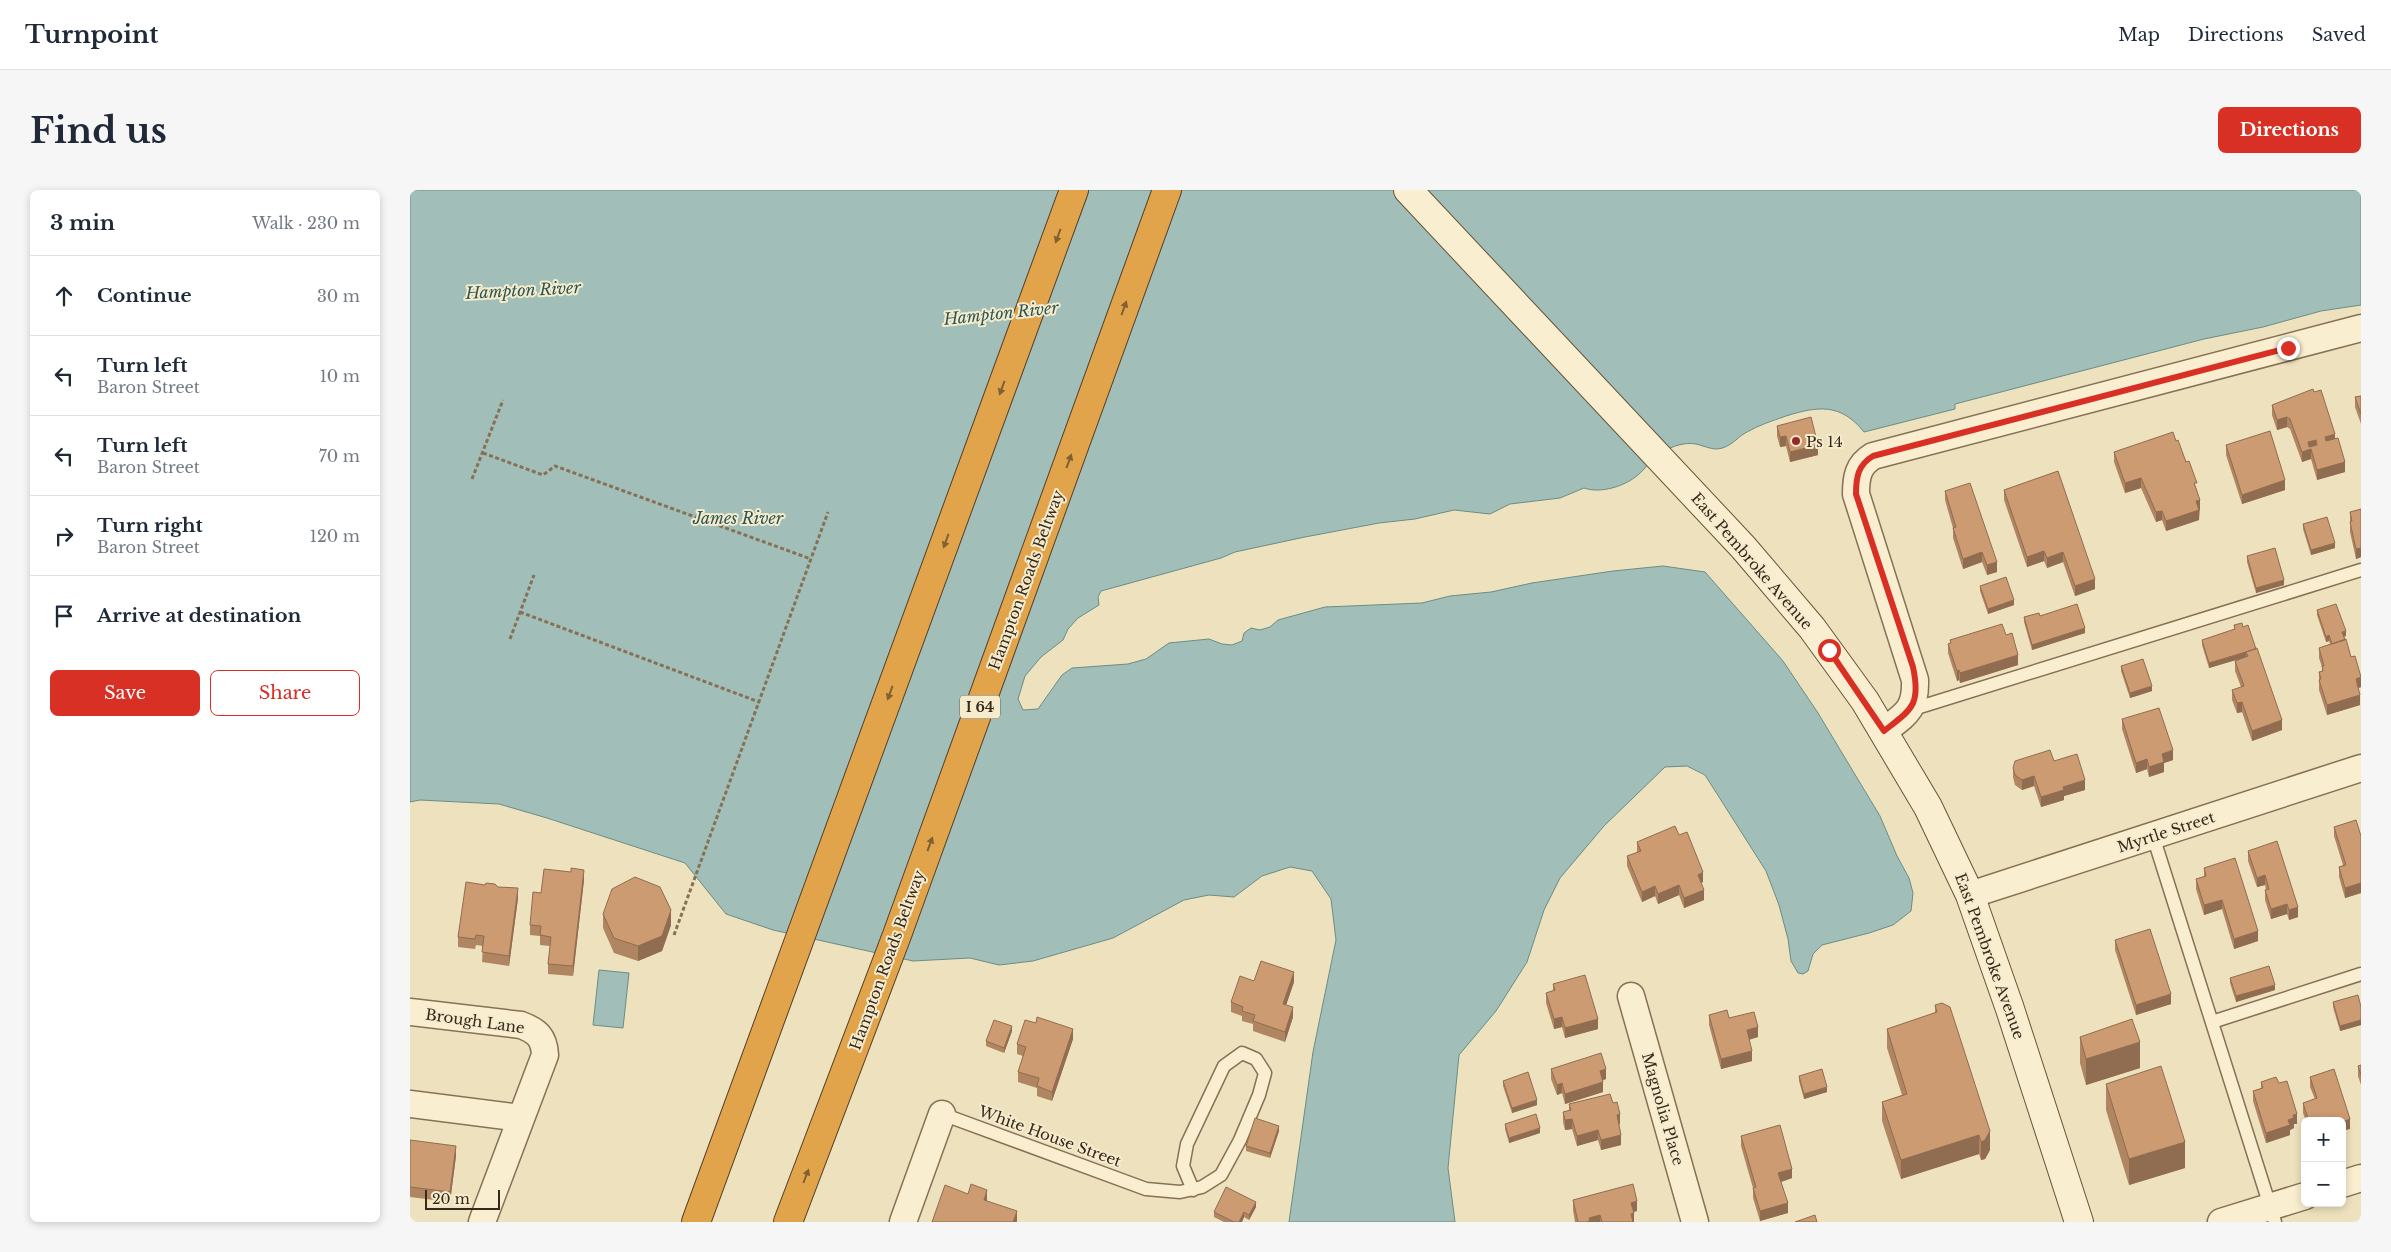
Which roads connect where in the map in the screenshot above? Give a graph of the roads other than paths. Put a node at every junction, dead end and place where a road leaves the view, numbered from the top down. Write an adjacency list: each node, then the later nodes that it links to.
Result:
1 (1074, 190): 24 (highway, one-way to 24)
2 (1167, 190): 25 (highway, Hampton Roads Beltway / I 64, one-way to 2)
3 (1408, 190): 7 (main road, East Pembroke Avenue)
4 (2361, 328): 6 (street)
5 (2361, 570): 6 (lane)
6 (1910, 710): 7 (street)
7 (1884, 731): 10 (main road, East Pembroke Avenue)
8 (2361, 768): 9 (street, Myrtle Street)
9 (2153, 836): 10 (street, Myrtle Street); 14 (lane)
10 (1970, 895): 28 (main road, East Pembroke Avenue)
11 (2361, 974): 14 (lane)
12 (1631, 996): 27 (street, Magnolia Place)
13 (410, 1012): 17 (street, Brough Lane)
14 (2212, 1022): 22 (lane)
15 (410, 1104): 17 (street)
16 (942, 1114): 20 (lane, White House Street); 26 (street)
17 (520, 1118): 23 (street, Brough Lane)
18 (2361, 1178): 19 (street)
19 (2346, 1183)
20 (1192, 1190): 20 (lane)
21 (2301, 1198): 22 (street)
22 (2272, 1214): 29 (street)
23 (482, 1222)
24 (696, 1222)
25 (788, 1222)
26 (903, 1222)
27 (1694, 1222)
28 (2079, 1222)
29 (2221, 1222)

